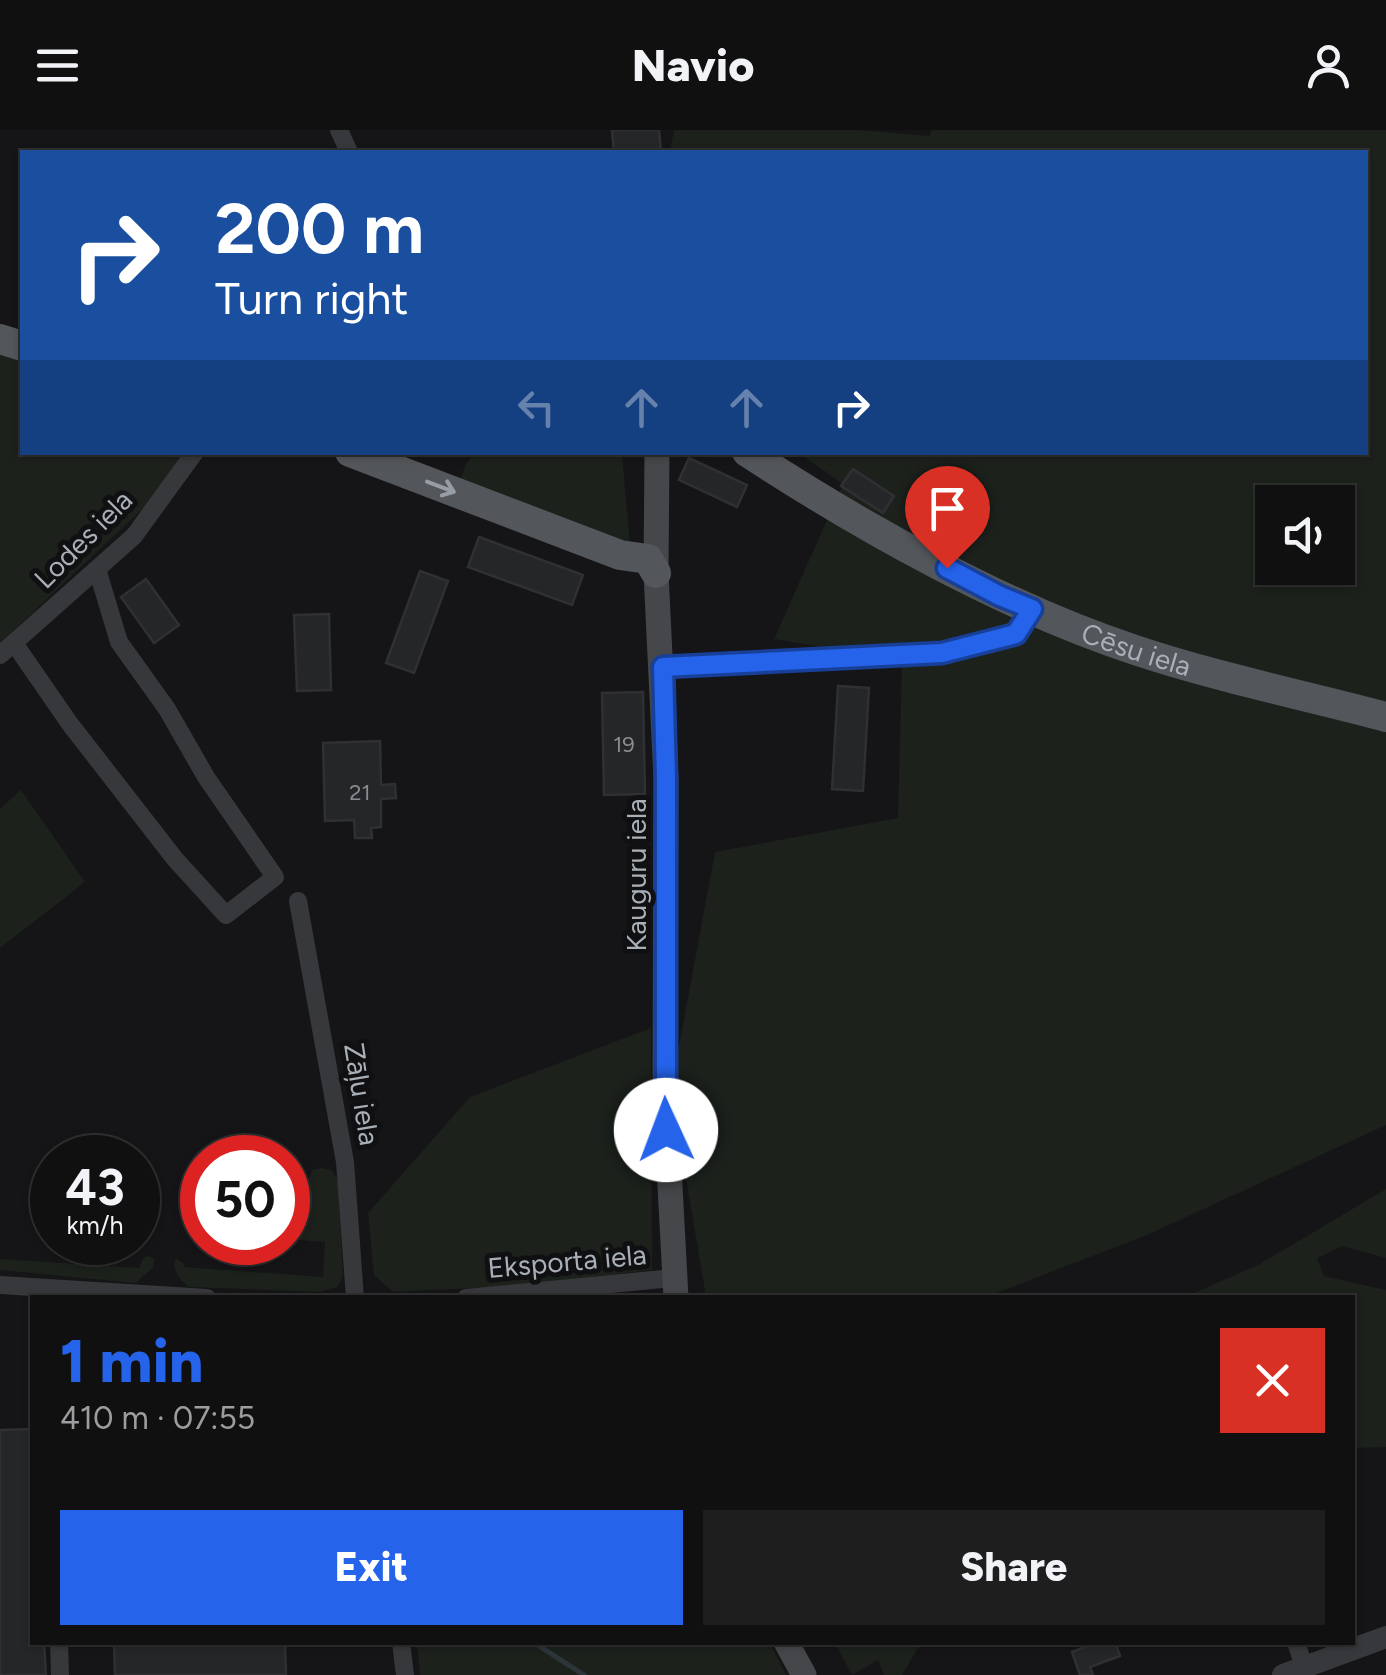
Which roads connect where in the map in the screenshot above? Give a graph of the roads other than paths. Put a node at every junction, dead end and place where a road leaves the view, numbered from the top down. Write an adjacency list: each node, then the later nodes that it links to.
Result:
1 (192, 455): 5 (street, Lodes iela)
2 (358, 455): 6 (main road, one-way to 6)
3 (657, 455): 6 (main road, Kauguru iela)
4 (752, 455): 7 (main road, Cēsu iela)
5 (97, 570): 8 (street, Lodes iela); 8 (street)
6 (656, 573): 9 (main road, Kauguru iela)
7 (1032, 609): 9 (street); 10 (main road, Cēsu iela)
8 (7, 649)
9 (663, 667): 13 (main road, Kauguru iela)
10 (1386, 717)
11 (298, 901): 16 (street, Zāļu iela)
12 (0, 1285): 14 (street)
13 (674, 1288): 17 (street, Eksporta iela)
14 (51, 1294): 15 (street)
15 (90, 1295)
16 (355, 1295)
17 (528, 1295)
18 (1386, 1637): 23 (street)
19 (59, 1645): 24 (street)
20 (401, 1645): 25 (street)
21 (788, 1645): 26 (main road)
22 (1298, 1645): 23 (street)
23 (1311, 1669)
24 (60, 1675)
25 (405, 1675)
26 (804, 1675)

